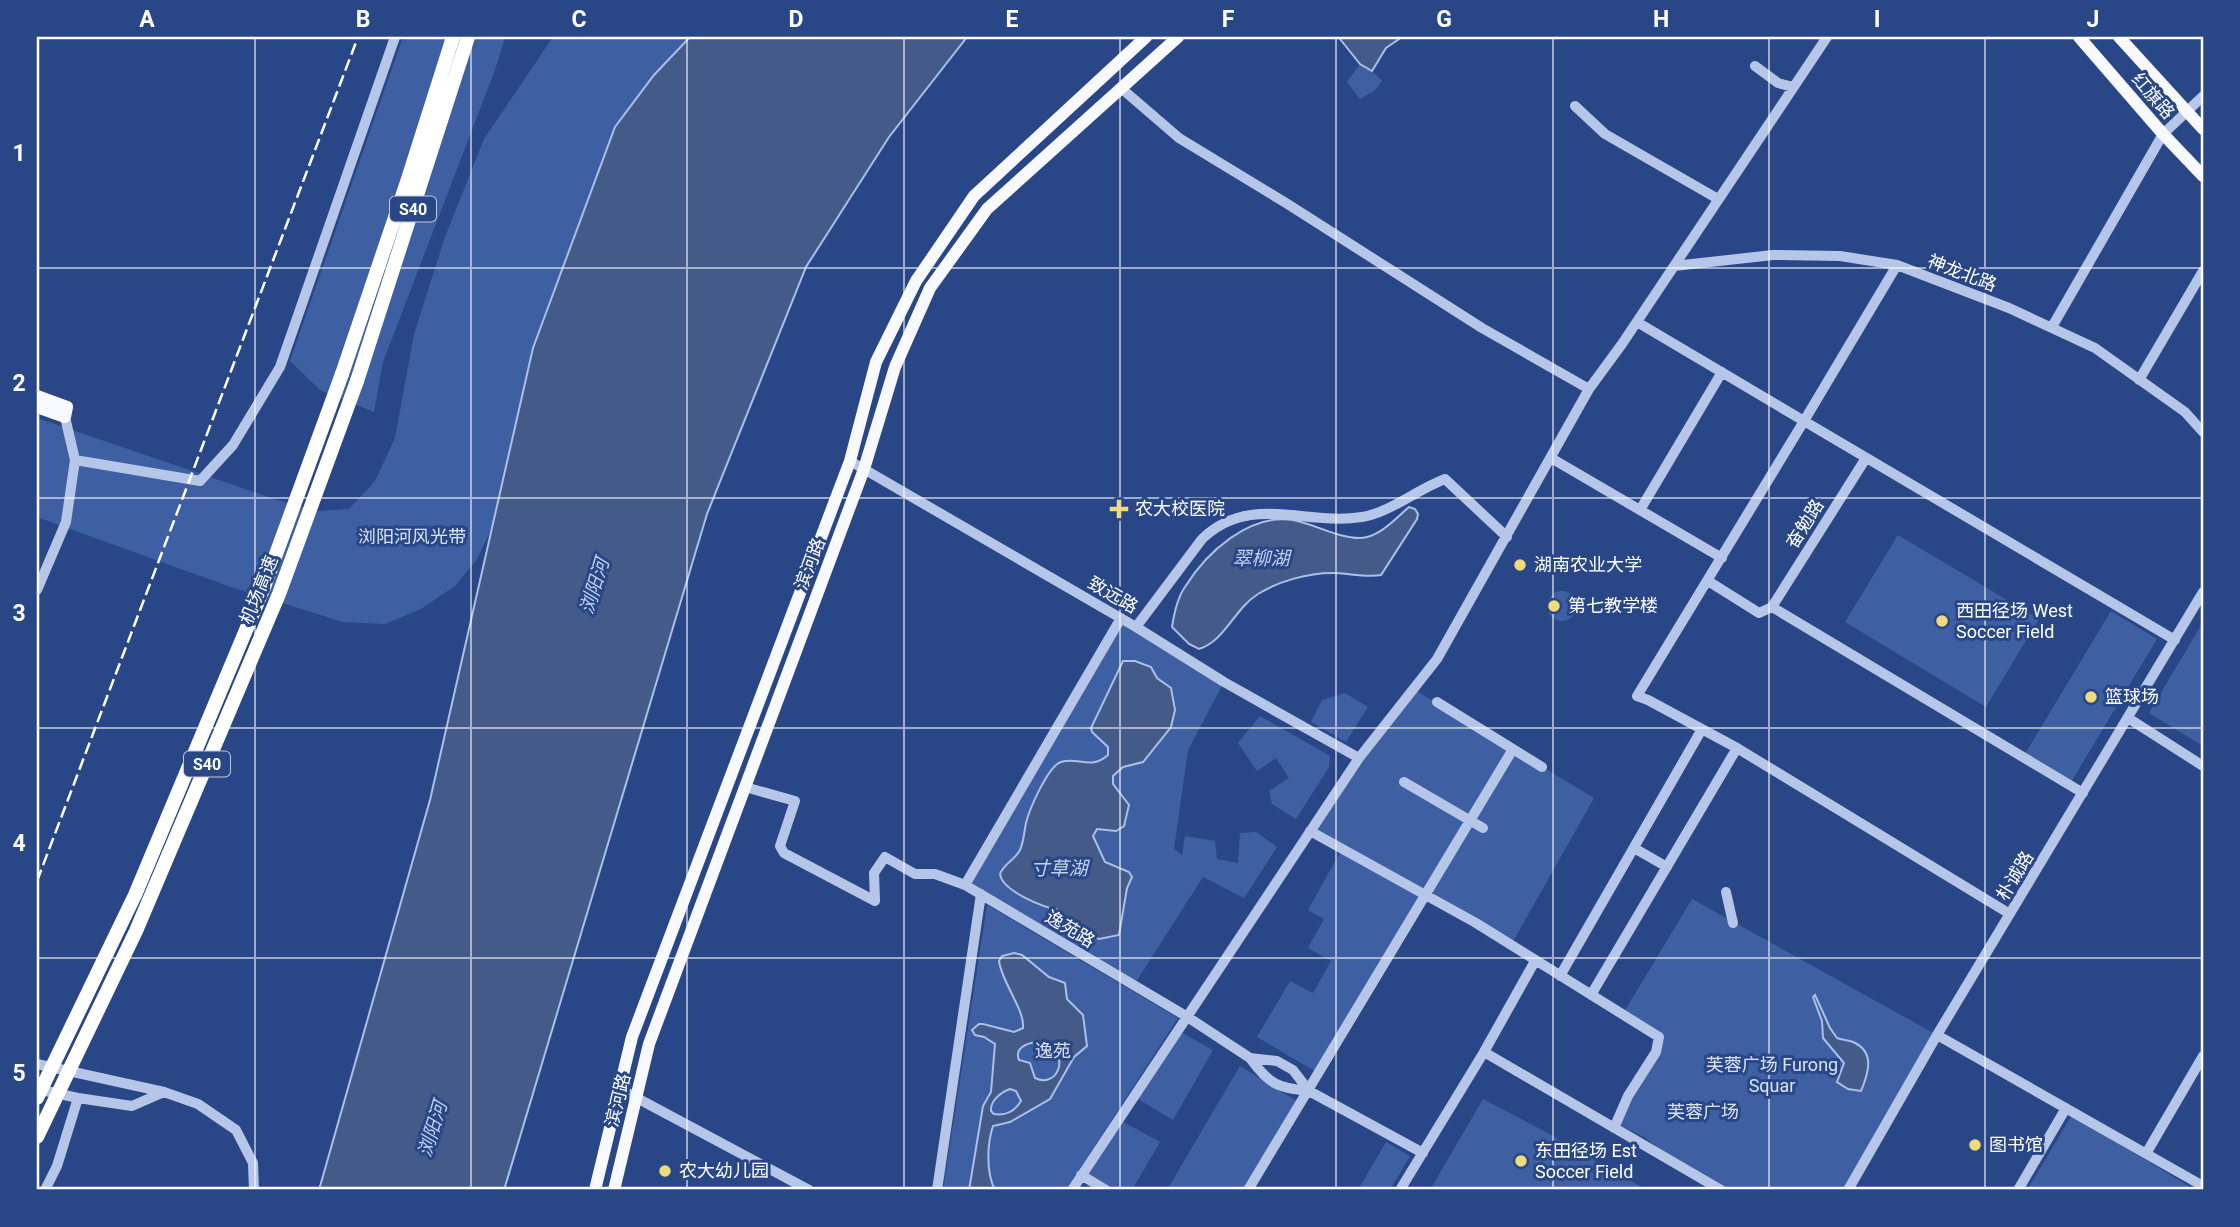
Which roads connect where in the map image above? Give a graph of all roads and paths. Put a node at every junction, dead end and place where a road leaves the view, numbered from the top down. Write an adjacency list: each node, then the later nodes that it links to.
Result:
1 (395, 37): 34 (street)
2 (453, 37): 83 (highway, 机场高速 / S40, bridge)
3 (468, 37): 87 (highway, 机场高速 / S40, bridge)
4 (1146, 37): 35 (main road, 滨河路)
5 (1178, 37): 11 (main road, 滨河路)
6 (1827, 37): 10 (street)
7 (2079, 37): 16 (main road, 红旗路)
8 (2119, 37): 14 (main road, 红旗路)
9 (1755, 66): 10 (street)
10 (1793, 87): 18 (street)
11 (1121, 88): 26 (street); 36 (main road, 滨河路)
12 (2203, 96): 14 (street)
13 (1575, 106): 18 (street)
14 (2186, 110): 15 (main road, 红旗路); 16 (street)
15 (2203, 129)
16 (2163, 134): 17 (main road, 红旗路); 23 (street)
17 (2203, 176)
18 (1718, 199): 20 (street)
19 (1897, 265): 20 (street, 神龙北路); 23 (street, 神龙北路); 30 (street)
20 (1674, 266): 22 (street)
21 (2203, 271): 25 (street)
22 (1637, 322): 24 (street); 26 (street)
23 (2052, 327): 25 (street, 神龙北路)
24 (1722, 372): 30 (street); 37 (street)
25 (2139, 380): 31 (street, 神龙北路)
26 (1589, 389): 32 (street)
27 (37, 396): 29 (main road)
28 (37, 407): 29 (main road)
29 (65, 417): 34 (street)
30 (1804, 421): 33 (street); 39 (street)
31 (2203, 432)
32 (1551, 458): 37 (street); 38 (street)
33 (1866, 458): 43 (street, 奋勉路); 46 (street)
34 (75, 460): 41 (street)
35 (850, 461): 36 (street, 致远路); 79 (main road, 滨河路)
36 (864, 469): 44 (street, 致远路); 56 (main road, 滨河路)
37 (1640, 510): 39 (street)
38 (1507, 537): 45 (street); 52 (street)
39 (1721, 558): 40 (street)
40 (1708, 581): 43 (street); 49 (street)
41 (37, 590)
42 (2203, 592): 46 (street, 朴诚路)
43 (1772, 607): 57 (street)
44 (1121, 618): 45 (street, 致远路); 63 (street)
45 (1136, 627): 52 (street, 致远路)
46 (2175, 640): 48 (street, 朴诚路)
47 (1437, 702): 51 (street)
48 (2128, 718): 53 (street); 57 (street, 朴诚路)
49 (1702, 729): 50 (street); 61 (street)
50 (1737, 748): 62 (street); 67 (street)
51 (1513, 749): 54 (street); 58 (street)
52 (1359, 758): 60 (street)
53 (2203, 765)
54 (1542, 767)
55 (1404, 782): 58 (street)
56 (745, 787): 63 (street, 逸苑路); 82 (main road, 滨河路)
57 (2083, 793): 67 (street, 朴诚路)
58 (1470, 821): 59 (street); 66 (street)
59 (1483, 828)
60 (1310, 831): 66 (street); 72 (street)
61 (1634, 848): 62 (street); 70 (street)
62 (1667, 867): 71 (street)
63 (965, 885): 65 (street, 逸苑路)
64 (1726, 892): 68 (street)
65 (981, 894): 72 (street, 逸苑路); 97 (street)
66 (1426, 896): 69 (street); 80 (street)
67 (2010, 914): 73 (street, 朴诚路)
68 (1732, 923)
69 (1535, 961): 70 (street); 74 (street)
70 (1560, 976): 71 (street)
71 (1591, 995): 86 (street)
72 (1186, 1016): 76 (street, 逸苑路); 90 (street)
73 (1937, 1035): 85 (street); 103 (street, 朴诚路)
74 (1484, 1052): 86 (street); 89 (street)
75 (2203, 1056): 88 (street)
76 (1250, 1058): 80 (street); 80 (street, 逸苑路)
77 (37, 1064): 81 (street)
78 (37, 1088): 84 (street)
79 (620, 1089): 82 (street); 94 (main road, 滨河路)
80 (1309, 1091): 89 (street, 逸苑路); 100 (street)
81 (164, 1092): 84 (street); 93 (street)
82 (636, 1096): 95 (main road, 滨河路); 96 (street)
83 (37, 1098)
84 (78, 1098): 92 (street)
85 (2066, 1108): 88 (street); 104 (street)
86 (1614, 1128): 102 (street)
87 (37, 1137)
88 (2147, 1152): 91 (street)
89 (1423, 1153): 101 (street)
90 (1082, 1175): 98 (street); 99 (street)
91 (2203, 1186)
92 (45, 1190)
93 (254, 1190)
94 (595, 1190)
95 (614, 1190)
96 (809, 1190)
97 (937, 1190)
98 (1072, 1190)
99 (1106, 1190)
100 (1248, 1190)
101 (1400, 1190)
102 (1721, 1190)
103 (1847, 1190)
104 (2018, 1190)

